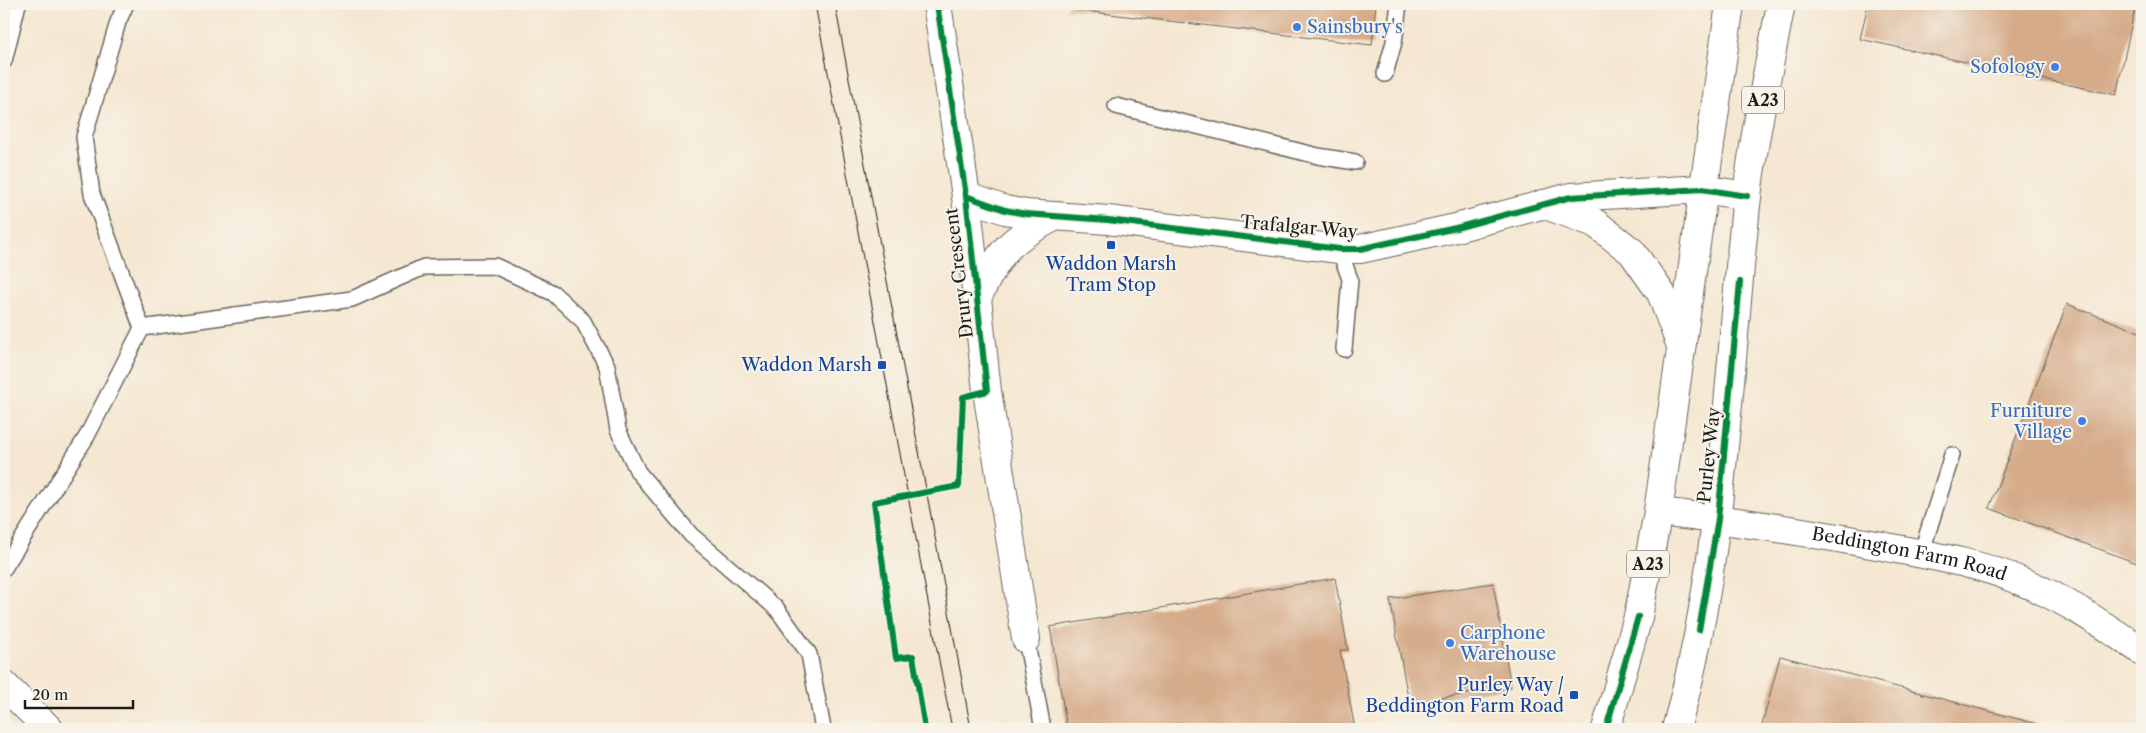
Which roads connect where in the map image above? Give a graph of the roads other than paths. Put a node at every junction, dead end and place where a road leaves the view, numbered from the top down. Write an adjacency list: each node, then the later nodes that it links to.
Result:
1 (18, 4): 7 (lane)
2 (126, 4): 18 (lane)
3 (937, 4): 12 (main road, Drury Crescent)
4 (1399, 4): 8 (lane)
5 (1730, 4): 11 (main road, A23)
6 (1781, 4): 13 (main road, Purley Way / A23)
7 (4, 61)
8 (1385, 74)
9 (1116, 106): 10 (lane)
10 (1354, 162)
11 (1702, 189): 13 (main road, Trafalgar Way); 14 (main road, Trafalgar Way); 20 (main road, A23)
12 (966, 196): 15 (main road, Trafalgar Way); 17 (main road, Drury Crescent)
13 (1747, 196): 23 (main road, Purley Way / A23)
14 (1543, 204): 16 (main road, Trafalgar Way); 20 (main road)
15 (1057, 216): 16 (main road, Trafalgar Way); 17 (main road, Drury Crescent)
16 (1339, 249): 19 (lane)
17 (978, 296): 26 (main road, Drury Crescent)
18 (142, 328): 25 (lane); 30 (lane)
19 (1344, 349)
20 (1682, 350): 22 (main road, A23)
21 (1952, 455): 24 (lane)
22 (1658, 512): 23 (main road, Beddington Farm Road); 32 (main road, A23)
23 (1718, 519): 24 (main road, Beddington Farm Road); 33 (main road, Purley Way / A23)
24 (1921, 554): 27 (main road, Beddington Farm Road)
25 (4, 568)
26 (1026, 639): 31 (lane)
27 (2142, 651)
28 (4, 685): 29 (main road)
29 (50, 729)
30 (823, 729)
31 (1043, 729)
32 (1606, 729)
33 (1676, 729)

